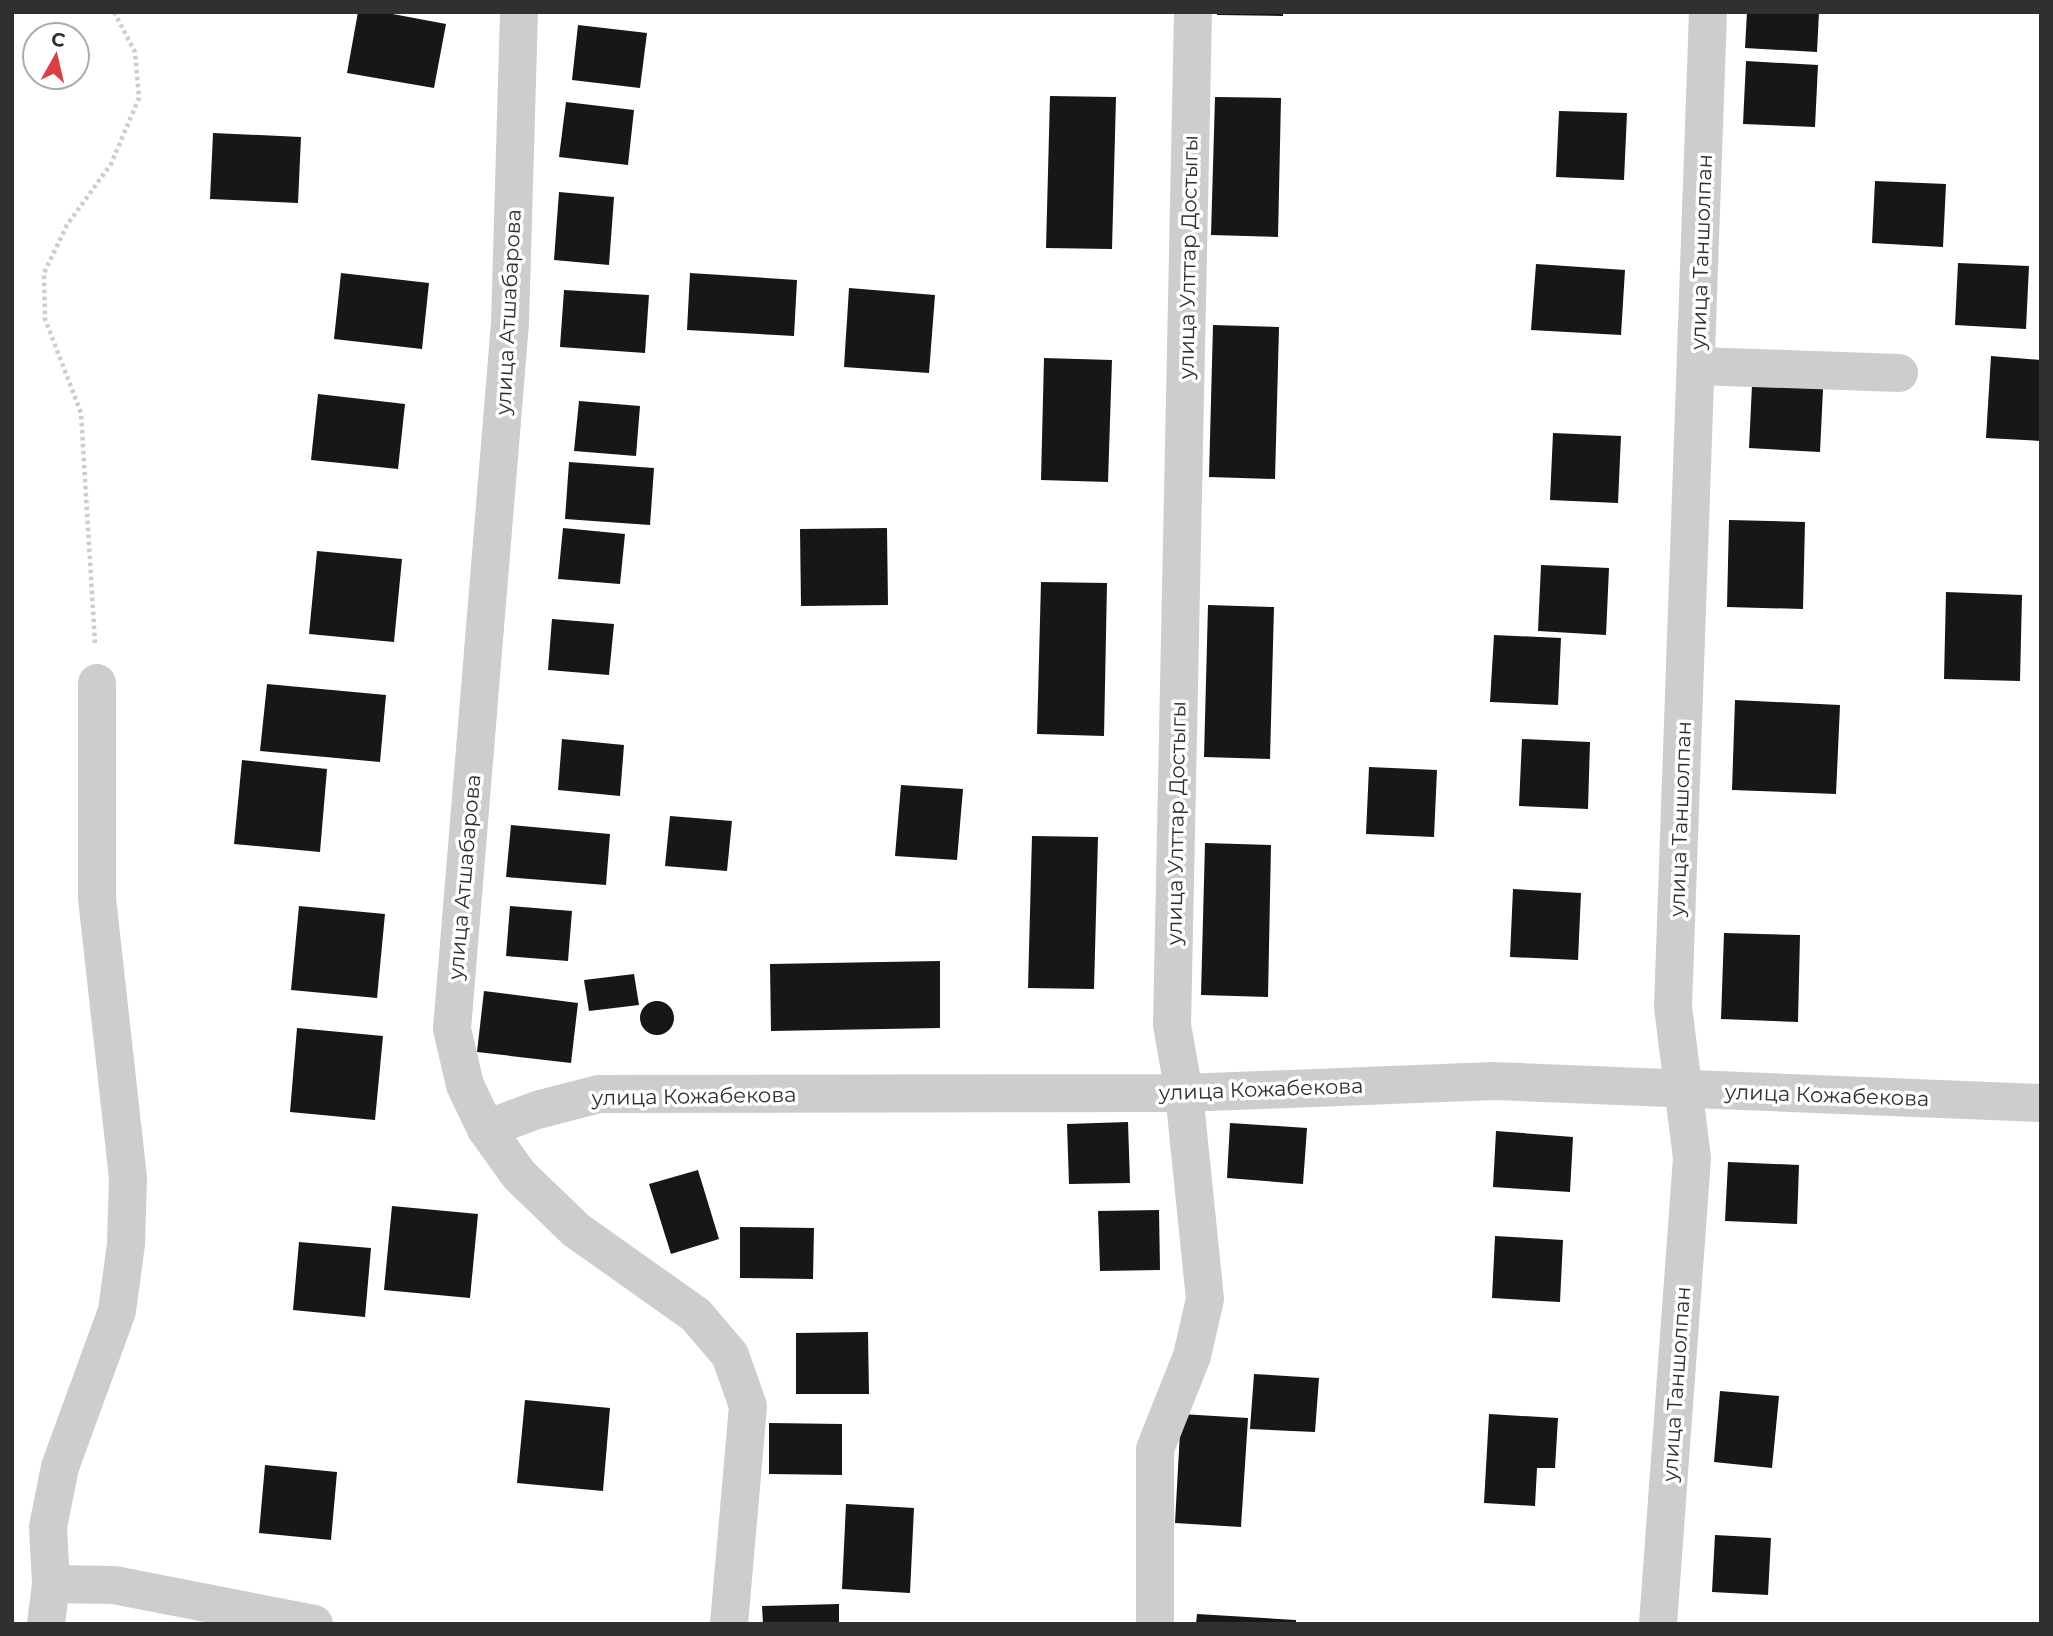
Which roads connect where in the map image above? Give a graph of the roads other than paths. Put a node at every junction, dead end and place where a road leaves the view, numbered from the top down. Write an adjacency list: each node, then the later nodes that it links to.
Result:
1 (519, 12): 10 (street, улица Атшабарова)
2 (1193, 12): 8 (street, улица Улттар Достыгы)
3 (1708, 12): 4 (street, улица Таншолпан)
4 (1697, 366): 5 (street); 7 (street, улица Таншолпан)
5 (1899, 373)
6 (97, 683): 11 (street)
7 (1684, 1090): 8 (street, улица Кожабекова); 9 (street, улица Кожабекова); 16 (street, улица Таншолпан)
8 (1184, 1093): 10 (street, улица Кожабекова); 15 (street, улица Улттар Достыгы)
9 (2041, 1103)
10 (485, 1129): 14 (street, улица Атшабарова)
11 (51, 1584): 12 (street); 13 (street)
12 (46, 1624)
13 (314, 1624)
14 (729, 1624)
15 (1155, 1624)
16 (1658, 1624)

